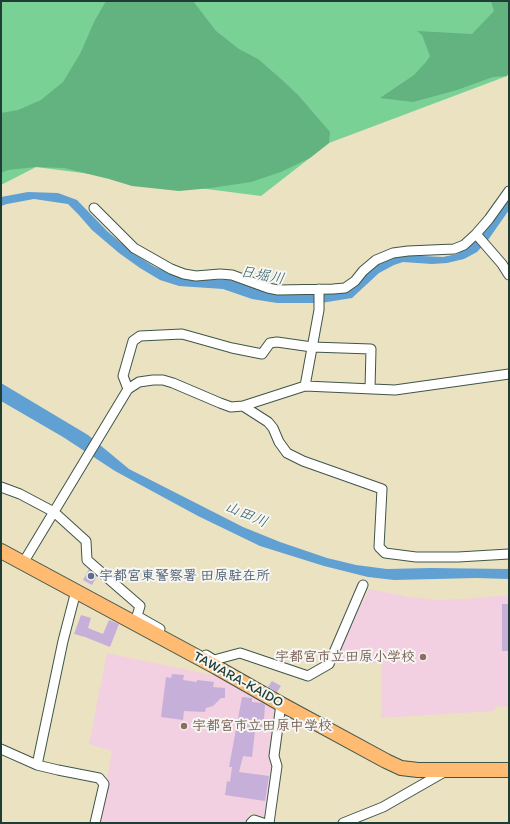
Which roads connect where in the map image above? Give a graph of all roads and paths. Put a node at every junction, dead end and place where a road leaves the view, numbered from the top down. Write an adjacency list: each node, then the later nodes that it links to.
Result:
1 (509, 191): 3 (street)
2 (94, 208): 5 (street)
3 (476, 234): 4 (street); 5 (street)
4 (509, 275)
5 (319, 289): 6 (street)
6 (312, 347): 8 (street); 9 (street); 10 (street)
7 (509, 374): 10 (street)
8 (305, 386): 10 (street); 11 (street)
9 (128, 389): 11 (street); 13 (street)
10 (370, 389)
11 (243, 406): 15 (street)
12 (1, 487): 13 (street)
13 (54, 512): 16 (street); 17 (street)
14 (1, 551): 16 (main road, TAWARA-KAIDO)
15 (509, 554)
16 (23, 563): 18 (main road, TAWARA-KAIDO)
17 (363, 585)
18 (76, 591): 19 (main road, TAWARA-KAIDO); 21 (street)
19 (281, 704): 22 (main road, TAWARA-KAIDO); 27 (street)
20 (1, 750): 21 (street)
21 (37, 765): 24 (street)
22 (449, 770): 23 (main road, TAWARA-KAIDO); 28 (street)
23 (509, 770)
24 (95, 823)
25 (251, 823): 26 (street)
26 (263, 823)
27 (269, 823)
28 (343, 823)

